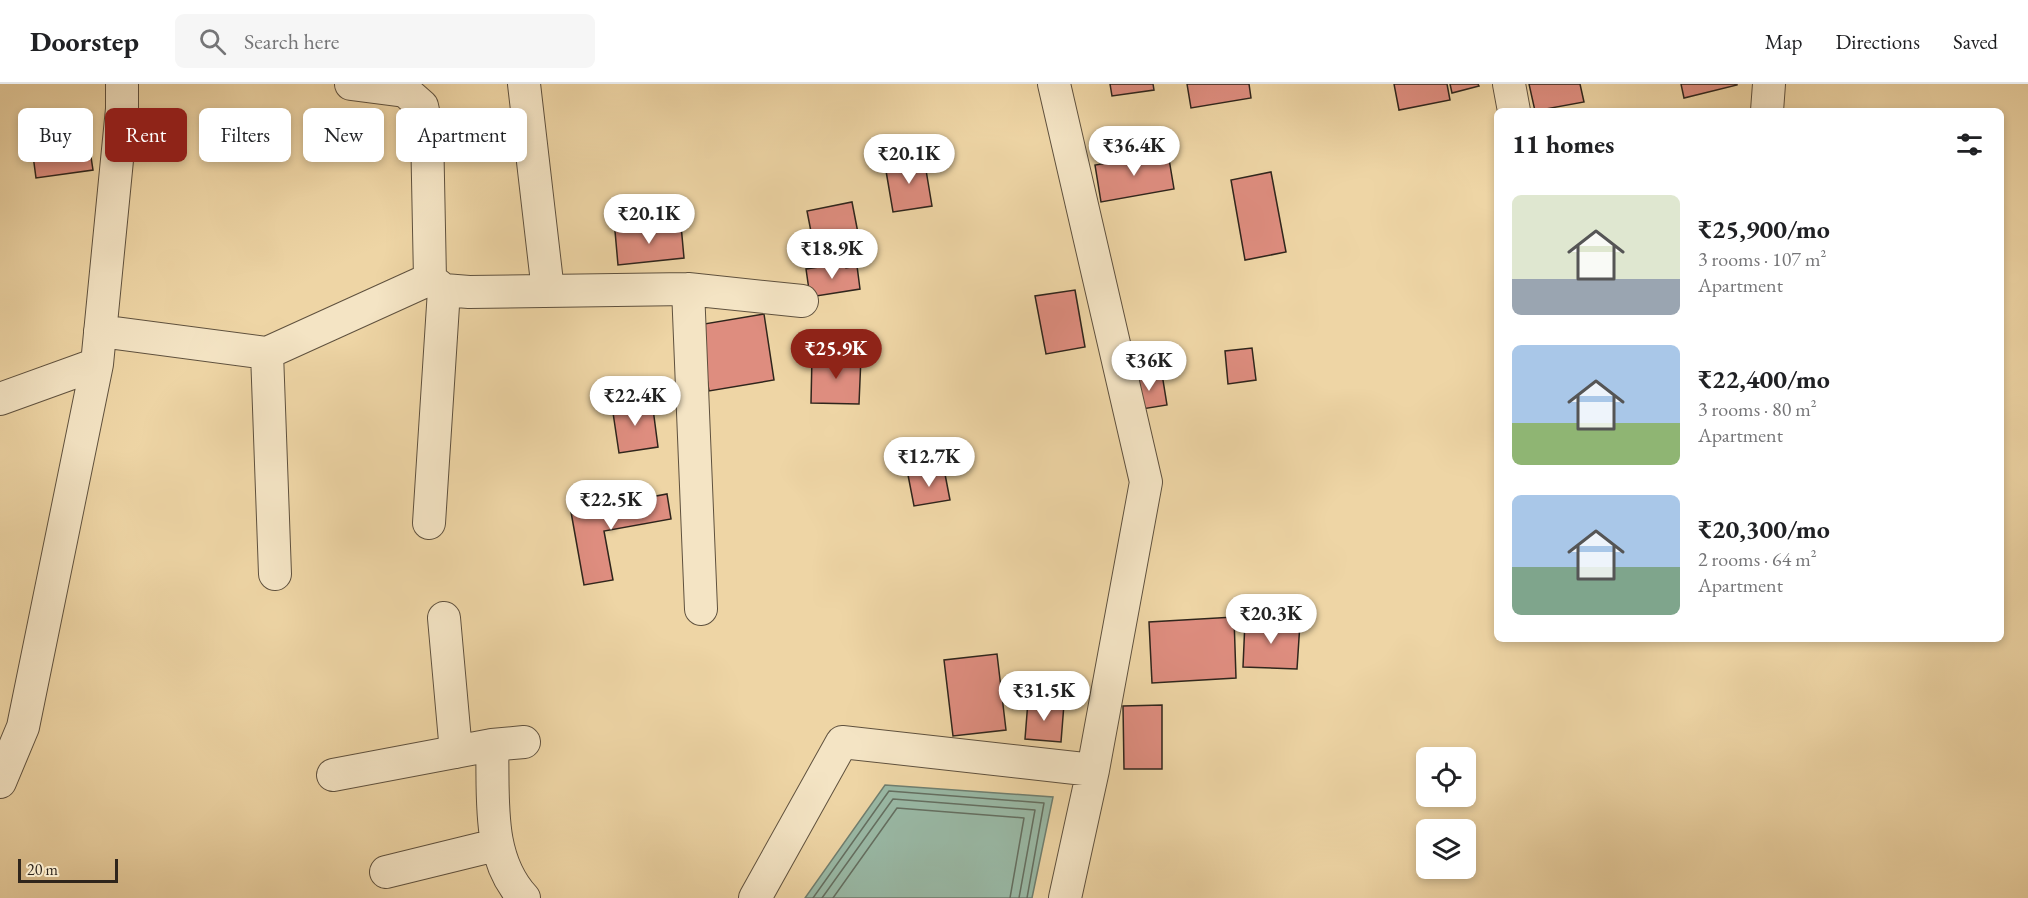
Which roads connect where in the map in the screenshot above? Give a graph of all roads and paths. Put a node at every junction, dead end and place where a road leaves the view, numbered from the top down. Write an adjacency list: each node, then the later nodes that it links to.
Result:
1 (122, 84): 13 (street)
2 (351, 84): 9 (street)
3 (524, 84): 11 (street)
4 (1054, 84): 24 (street)
5 (1509, 84): 7 (street)
6 (1769, 84): 8 (street)
7 (1513, 108)
8 (1767, 108)
9 (437, 284): 11 (street); 14 (street); 17 (street)
10 (688, 289): 11 (street); 12 (street); 19 (street)
11 (548, 291)
12 (802, 301)
13 (100, 331): 14 (street); 15 (street)
14 (267, 353): 18 (street)
15 (97, 363): 16 (street); 26 (street)
16 (0, 399)
17 (429, 523)
18 (275, 574)
19 (701, 609)
20 (444, 618): 23 (street)
21 (524, 742): 22 (street)
22 (492, 745): 23 (street); 27 (street)
23 (456, 752): 25 (street)
24 (1094, 770): 30 (street); 31 (street)
25 (333, 775)
26 (0, 782)
27 (496, 845): 28 (street); 29 (street)
28 (386, 872)
29 (524, 898)
30 (755, 898)
31 (1065, 898)

